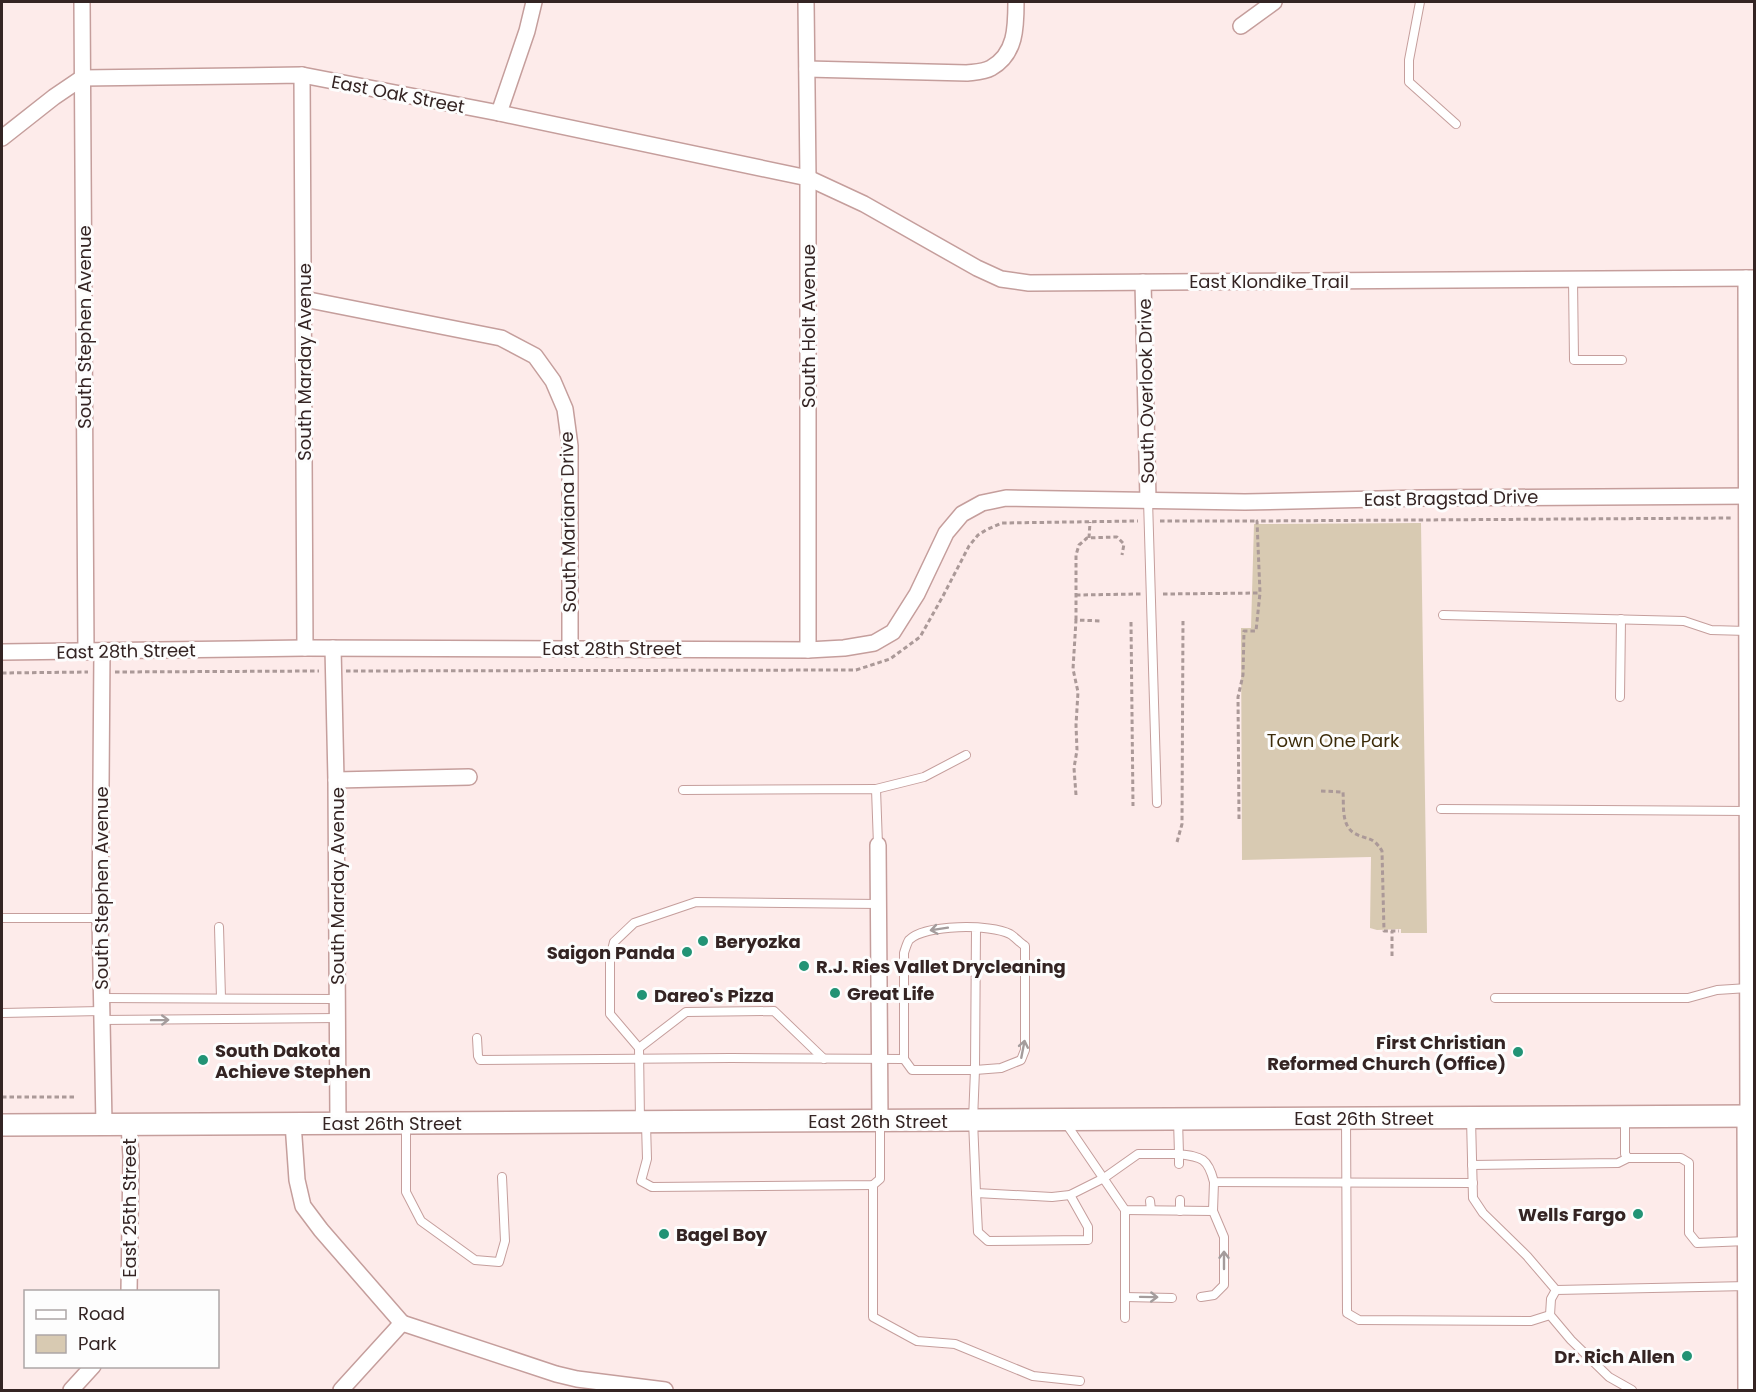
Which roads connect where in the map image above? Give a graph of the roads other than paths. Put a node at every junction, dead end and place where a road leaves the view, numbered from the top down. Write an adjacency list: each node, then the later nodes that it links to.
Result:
1 (82, 2): 10 (street, South Stephen Avenue)
2 (534, 2): 11 (street)
3 (806, 2): 8 (street, South Holt Avenue)
4 (1016, 2): 8 (street)
5 (1274, 2): 7 (street)
6 (1420, 2): 12 (lane)
7 (1241, 26)
8 (807, 69): 14 (street, South Holt Avenue)
9 (302, 75): 10 (street, East Oak Street); 11 (street, East Oak Street); 18 (street, South Marday Avenue)
10 (82, 78): 13 (street); 31 (street, South Stephen Avenue)
11 (499, 113): 14 (street, East Oak Street)
12 (1456, 124)
13 (2, 138)
14 (808, 178): 17 (street, East Klondike Trail); 28 (street, South Holt Avenue)
15 (1750, 278): 16 (street, East Klondike Trail); 20 (street)
16 (1573, 279): 17 (street, East Klondike Trail); 19 (lane)
17 (1143, 282): 21 (street, South Overlook Drive)
18 (304, 299): 25 (street, South Marday Avenue); 27 (street, South Mariana Drive)
19 (1622, 360)
20 (1751, 496): 21 (street, East Bragstad Drive); 24 (street)
21 (1148, 500): 28 (street, East 28th Street); 39 (lane)
22 (1443, 615): 23 (lane)
23 (1621, 619): 24 (lane); 32 (lane)
24 (1747, 631): 34 (street)
25 (304, 648): 26 (street, East 28th Street); 29 (street, East 28th Street)
26 (333, 648): 27 (street, East 28th Street); 36 (street, South Marday Avenue)
27 (570, 648): 28 (street, East 28th Street)
28 (807, 650)
29 (102, 651): 31 (street, East 28th Street); 45 (street, South Stephen Avenue)
30 (2, 652): 31 (street, East 28th Street)
31 (86, 652)
32 (1620, 697)
33 (966, 755): 37 (lane)
34 (1751, 765): 41 (street)
35 (469, 777): 36 (street)
36 (336, 780): 51 (street, South Marday Avenue)
37 (876, 789): 38 (lane); 42 (lane)
38 (683, 790)
39 (1157, 803)
40 (1441, 809): 41 (lane)
41 (1748, 811): 48 (street)
42 (878, 845): 43 (street)
43 (879, 904): 56 (lane); 59 (street)
44 (2, 918): 45 (lane)
45 (100, 918): 52 (street, South Stephen Avenue)
46 (219, 927): 49 (lane)
47 (976, 927): 60 (lane, one-way to 60); 61 (lane); 61 (lane, one-way to 47)
48 (1748, 988): 50 (lane); 62 (street)
49 (221, 998): 51 (lane); 52 (lane)
50 (1496, 998)
51 (338, 999): 54 (street, South Marday Avenue)
52 (101, 1010): 53 (lane); 54 (lane, one-way to 54); 74 (street, South Stephen Avenue)
53 (2, 1013)
54 (338, 1018): 72 (street, South Marday Avenue)
55 (477, 1038): 57 (lane)
56 (639, 1047): 57 (lane); 58 (lane)
57 (639, 1059): 58 (lane); 70 (lane)
58 (824, 1059): 59 (lane)
59 (880, 1059): 60 (lane); 69 (street)
60 (904, 1059): 61 (lane)
61 (975, 1070): 67 (lane)
62 (1751, 1116): 63 (main road, East 26th Street); 97 (main road)
63 (1625, 1117): 65 (main road, East 26th Street); 79 (lane)
64 (1346, 1118): 65 (main road, East 26th Street); 66 (main road, East 26th Street); 86 (lane)
65 (1471, 1118): 82 (lane)
66 (1178, 1119): 68 (main road, East 26th Street); 78 (lane)
67 (973, 1120): 68 (main road, East 26th Street); 69 (main road, East 26th Street); 89 (lane)
68 (1064, 1120): 84 (lane)
69 (880, 1121): 70 (main road, East 26th Street); 88 (lane)
70 (643, 1122): 73 (main road, East 26th Street); 88 (lane)
71 (293, 1123): 72 (main road, East 26th Street); 75 (main road, East 26th Street); 106 (street)
72 (339, 1123): 73 (main road, East 26th Street)
73 (406, 1123): 83 (lane)
74 (104, 1124): 75 (main road, East 26th Street); 76 (main road, East 26th Street)
75 (129, 1124): 99 (street, East 25th Street)
76 (2, 1125)
77 (1150, 1154): 78 (lane); 80 (lane); 84 (lane)
78 (1179, 1154): 81 (lane); 85 (lane)
79 (1628, 1158): 82 (lane); 97 (lane)
80 (1150, 1164)
81 (1179, 1164)
82 (1472, 1166): 87 (lane)
83 (502, 1177)
84 (1104, 1178): 90 (lane); 93 (lane)
85 (1214, 1182): 86 (lane); 96 (lane)
86 (1345, 1183): 87 (lane); 104 (lane)
87 (1473, 1183): 100 (lane)
88 (873, 1185): 108 (lane)
89 (976, 1193): 90 (lane); 90 (lane)
90 (1070, 1195)
91 (1180, 1200): 95 (lane)
92 (1150, 1201): 94 (lane)
93 (1125, 1210): 94 (lane); 101 (lane)
94 (1150, 1210): 95 (lane)
95 (1180, 1210): 96 (lane)
96 (1213, 1211): 102 (lane, one-way to 96)
97 (1752, 1241): 98 (main road)
98 (1749, 1286): 100 (lane); 114 (main road)
99 (129, 1290)
100 (1556, 1290): 104 (lane)
101 (1125, 1297): 103 (lane, one-way to 103); 105 (lane)
102 (1201, 1297)
103 (1172, 1298)
104 (1550, 1315): 113 (lane)
105 (1125, 1318)
106 (402, 1323): 109 (street); 111 (street)
107 (91, 1368): 110 (street)
108 (1080, 1381)
109 (564, 1384): 112 (street)
110 (70, 1390)
111 (340, 1390)
112 (665, 1390)
113 (1632, 1390)
114 (1749, 1390)

